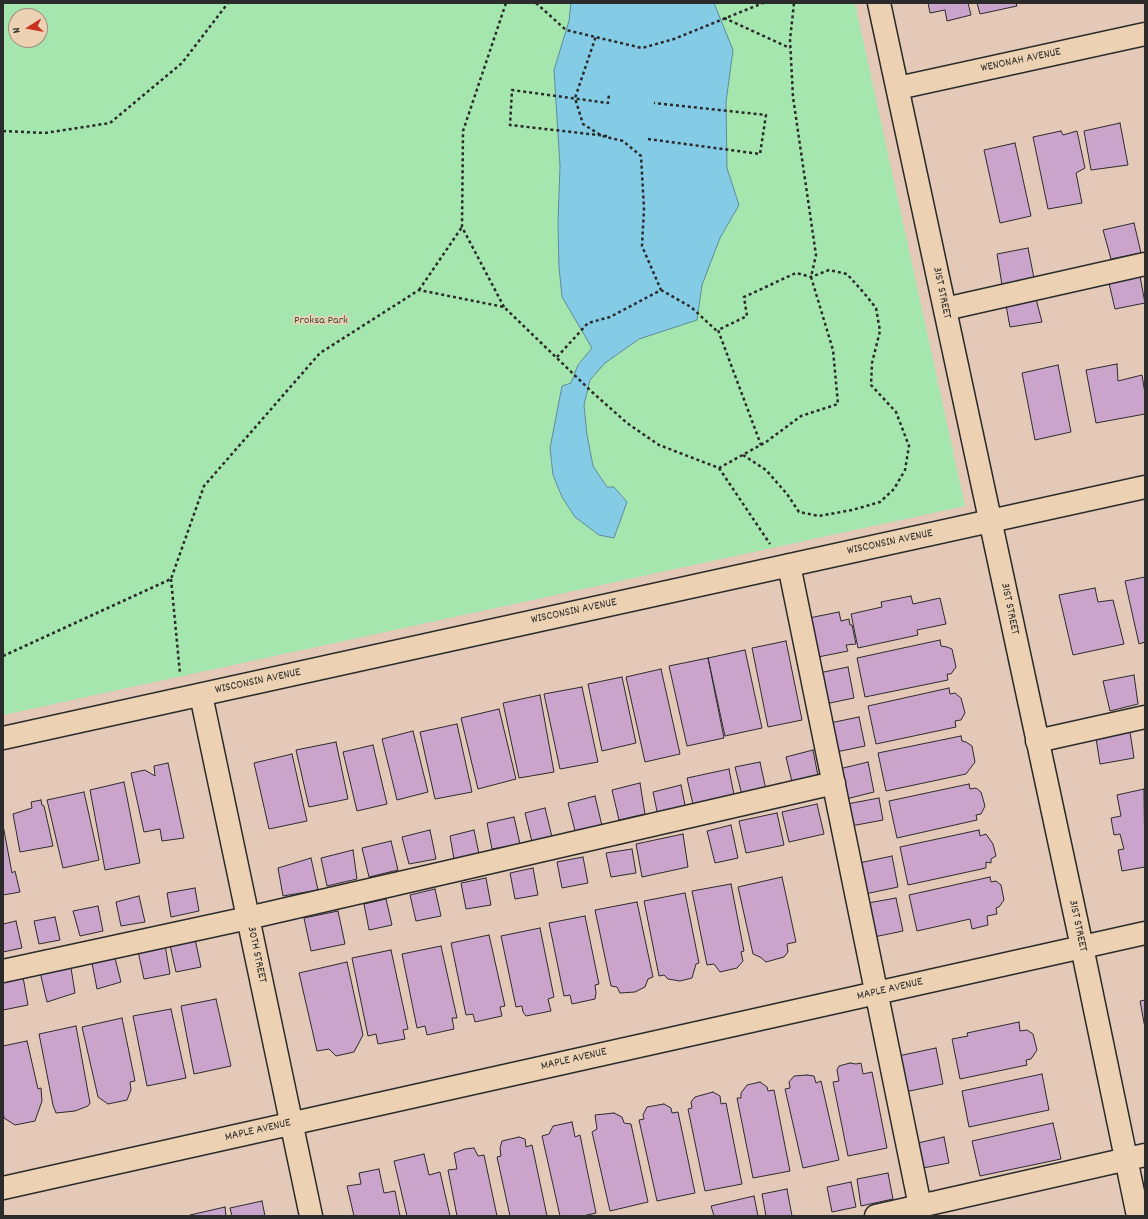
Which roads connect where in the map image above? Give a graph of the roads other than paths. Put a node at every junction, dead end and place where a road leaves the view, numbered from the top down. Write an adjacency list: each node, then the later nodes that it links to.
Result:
1 (879, 3): 3 (street, 31ST STREET)
2 (1145, 34): 3 (street, WENONAH AVENUE)
3 (898, 88): 5 (street, 31ST STREET)
4 (1145, 264): 5 (street)
5 (944, 309): 7 (street, 31ST STREET)
6 (1145, 487): 7 (street, WISCONSIN AVENUE)
7 (990, 521): 8 (street, WISCONSIN AVENUE); 12 (street, 31ST STREET)
8 (789, 565): 9 (street, WISCONSIN AVENUE); 13 (street)
9 (201, 695): 11 (street, WISCONSIN AVENUE); 14 (street, 30TH STREET)
10 (1145, 716): 12 (street)
11 (3, 738)
12 (1037, 741): 16 (street, 31ST STREET)
13 (834, 783): 14 (street); 18 (street)
14 (248, 918): 17 (street); 19 (street, 30TH STREET)
15 (1145, 933): 16 (street, MAPLE AVENUE)
16 (1082, 947): 18 (street, MAPLE AVENUE); 20 (street, 31ST STREET)
17 (3, 971)
18 (877, 993): 19 (street, MAPLE AVENUE); 22 (street)
19 (291, 1124): 21 (street, MAPLE AVENUE); 23 (street, 30TH STREET)
20 (1135, 1157): 22 (street); 25 (street, 31ST STREET)
21 (3, 1188)
22 (920, 1206): 24 (street)
23 (311, 1216)
24 (876, 1216)
25 (1138, 1216)

